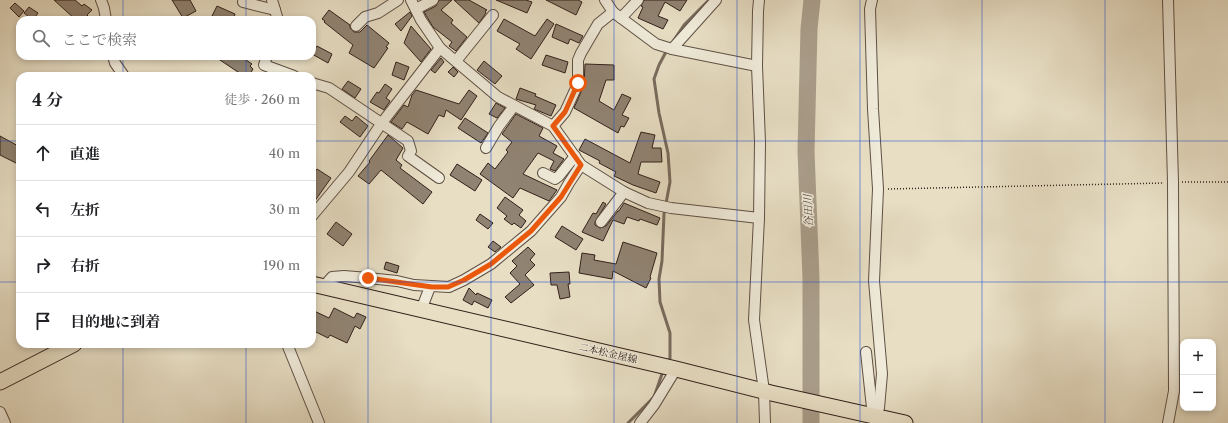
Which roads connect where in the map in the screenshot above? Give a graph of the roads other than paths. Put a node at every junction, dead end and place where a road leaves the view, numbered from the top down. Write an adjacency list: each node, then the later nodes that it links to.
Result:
1 (102, 0): 16 (street)
2 (244, 0): 13 (street)
3 (272, 0): 13 (street)
4 (398, 0): 17 (street)
5 (433, 0): 12 (street)
6 (605, 0): 15 (street)
7 (638, 0): 15 (street)
8 (716, 0): 19 (street)
9 (759, 0): 23 (street)
10 (872, 0): 51 (street)
11 (1168, 0): 57 (street)
12 (413, 4): 18 (street)
13 (276, 15)
14 (493, 15): 22 (street)
15 (617, 15): 19 (street); 29 (street)
16 (105, 16)
17 (356, 26)
18 (440, 48): 22 (street); 28 (street)
19 (672, 49): 23 (street)
20 (114, 60): 24 (street)
21 (266, 60): 25 (street)
22 (456, 61): 27 (street)
23 (757, 66): 37 (street)
24 (119, 72)
25 (283, 72)
26 (316, 83): 28 (street)
27 (514, 106): 29 (street); 30 (street)
28 (381, 124): 34 (street); 36 (street)
29 (553, 126): 31 (street)
30 (486, 148)
31 (575, 156): 32 (street); 33 (street)
32 (581, 165): 35 (street); 41 (street)
33 (543, 173)
34 (439, 178)
35 (624, 192): 37 (street); 38 (street)
36 (316, 211)
37 (759, 218): 49 (street)
38 (601, 222)
39 (368, 278): 40 (street); 41 (street); 42 (street)
40 (318, 286): 42 (main road, 二本松金屋線)
41 (430, 287): 43 (street)
42 (364, 296): 43 (main road, 二本松金屋線)
43 (421, 310): 47 (main road, 二本松金屋線)
44 (66, 348): 48 (main road)
45 (289, 348): 54 (street)
46 (866, 352): 51 (street)
47 (676, 369): 49 (main road, 二本松金屋線); 52 (street)
48 (0, 382)
49 (767, 392): 51 (main road, 二本松金屋線); 55 (street)
50 (0, 412): 53 (street)
51 (870, 418): 56 (main road, 二本松金屋線)
52 (641, 422)
53 (5, 423)
54 (319, 423)
55 (765, 423)
56 (905, 423)
57 (1168, 423)

